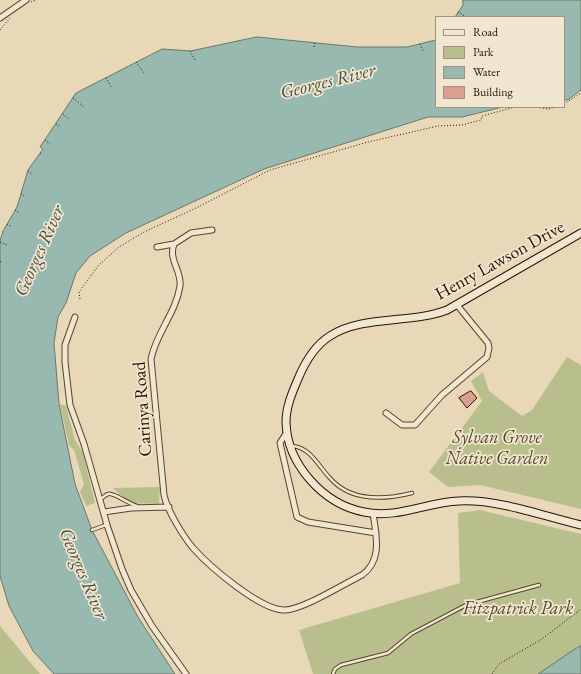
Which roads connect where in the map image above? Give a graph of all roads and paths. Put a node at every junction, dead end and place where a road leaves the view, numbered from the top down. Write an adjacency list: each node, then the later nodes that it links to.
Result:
1 (36, 0): 2 (path)
2 (28, 2): 6 (street)
3 (458, 12): 5 (path)
4 (13, 16): 7 (path)
5 (466, 16)
6 (0, 18)
7 (0, 30)
8 (315, 42): 10 (path)
9 (420, 44): 11 (path)
10 (314, 47)
11 (423, 50)
12 (190, 51): 13 (path)
13 (195, 60)
14 (136, 62): 15 (path)
15 (144, 73)
16 (106, 78): 17 (path)
17 (112, 88)
18 (581, 93): 20 (path)
19 (73, 98): 21 (path)
20 (565, 103)
21 (84, 107)
22 (511, 108): 47 (path)
23 (542, 108): 24 (path)
24 (552, 108)
25 (63, 114): 26 (path)
26 (68, 119)
27 (56, 124): 28 (path)
28 (60, 127)
29 (45, 140): 30 (path)
30 (50, 144)
31 (40, 153): 32 (path)
32 (42, 155)
33 (28, 171): 34 (path)
34 (32, 174)
35 (21, 193): 36 (path)
36 (25, 197)
37 (15, 210): 38 (path)
38 (19, 213)
39 (7, 224): 40 (path)
40 (12, 227)
41 (212, 230): 45 (street)
42 (581, 233): 48 (main road, Henry Lawson Drive)
43 (0, 242): 44 (path)
44 (7, 244)
45 (174, 244): 46 (street); 55 (street, Carinya Road)
46 (157, 247)
47 (80, 299)
48 (458, 304): 50 (street); 51 (main road, Henry Lawson Drive)
49 (75, 317): 54 (street)
50 (386, 413)
51 (287, 432): 52 (main road, Henry Lawson Drive); 62 (street, Henry Lawson Drive)
52 (290, 446): 53 (lane); 58 (main road, Henry Lawson Drive)
53 (412, 493)
54 (101, 499): 56 (lane); 57 (street)
55 (168, 507): 56 (street); 62 (street, Carinya Road)
56 (145, 508): 57 (street)
57 (104, 512): 59 (street)
58 (373, 513): 60 (main road, Henry Lawson Drive); 62 (street, Carinya Road)
59 (107, 525): 61 (lane); 65 (street)
60 (581, 525)
61 (92, 530)
62 (376, 532)
63 (539, 585): 66 (lane)
64 (581, 609): 67 (path)
65 (186, 674)
66 (333, 674)
67 (492, 674)

